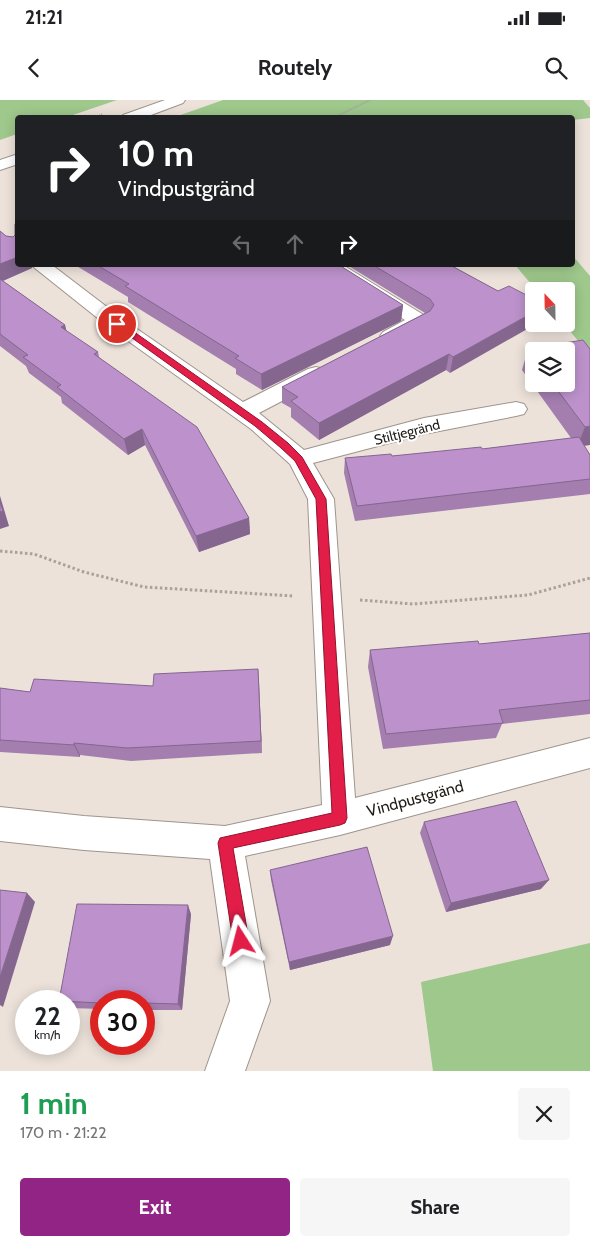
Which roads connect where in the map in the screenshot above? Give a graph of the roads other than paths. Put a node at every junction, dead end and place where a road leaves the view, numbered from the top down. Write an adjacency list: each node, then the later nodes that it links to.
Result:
1 (178, 100): 2 (street)
2 (136, 115)
3 (15, 160): 4 (street)
4 (0, 165)
5 (333, 267): 7 (street)
6 (54, 268): 10 (street)
7 (369, 347)
8 (335, 364): 10 (street)
9 (516, 409): 11 (street, Stiltjegränd)
10 (242, 412): 11 (street)
11 (299, 459): 13 (street)
12 (590, 754): 13 (street, Vindpustgränd)
13 (340, 818): 15 (street, Vindpustgränd)
14 (0, 824): 15 (street, Vindpustgränd)
15 (225, 843): 16 (street)
16 (225, 1071)

